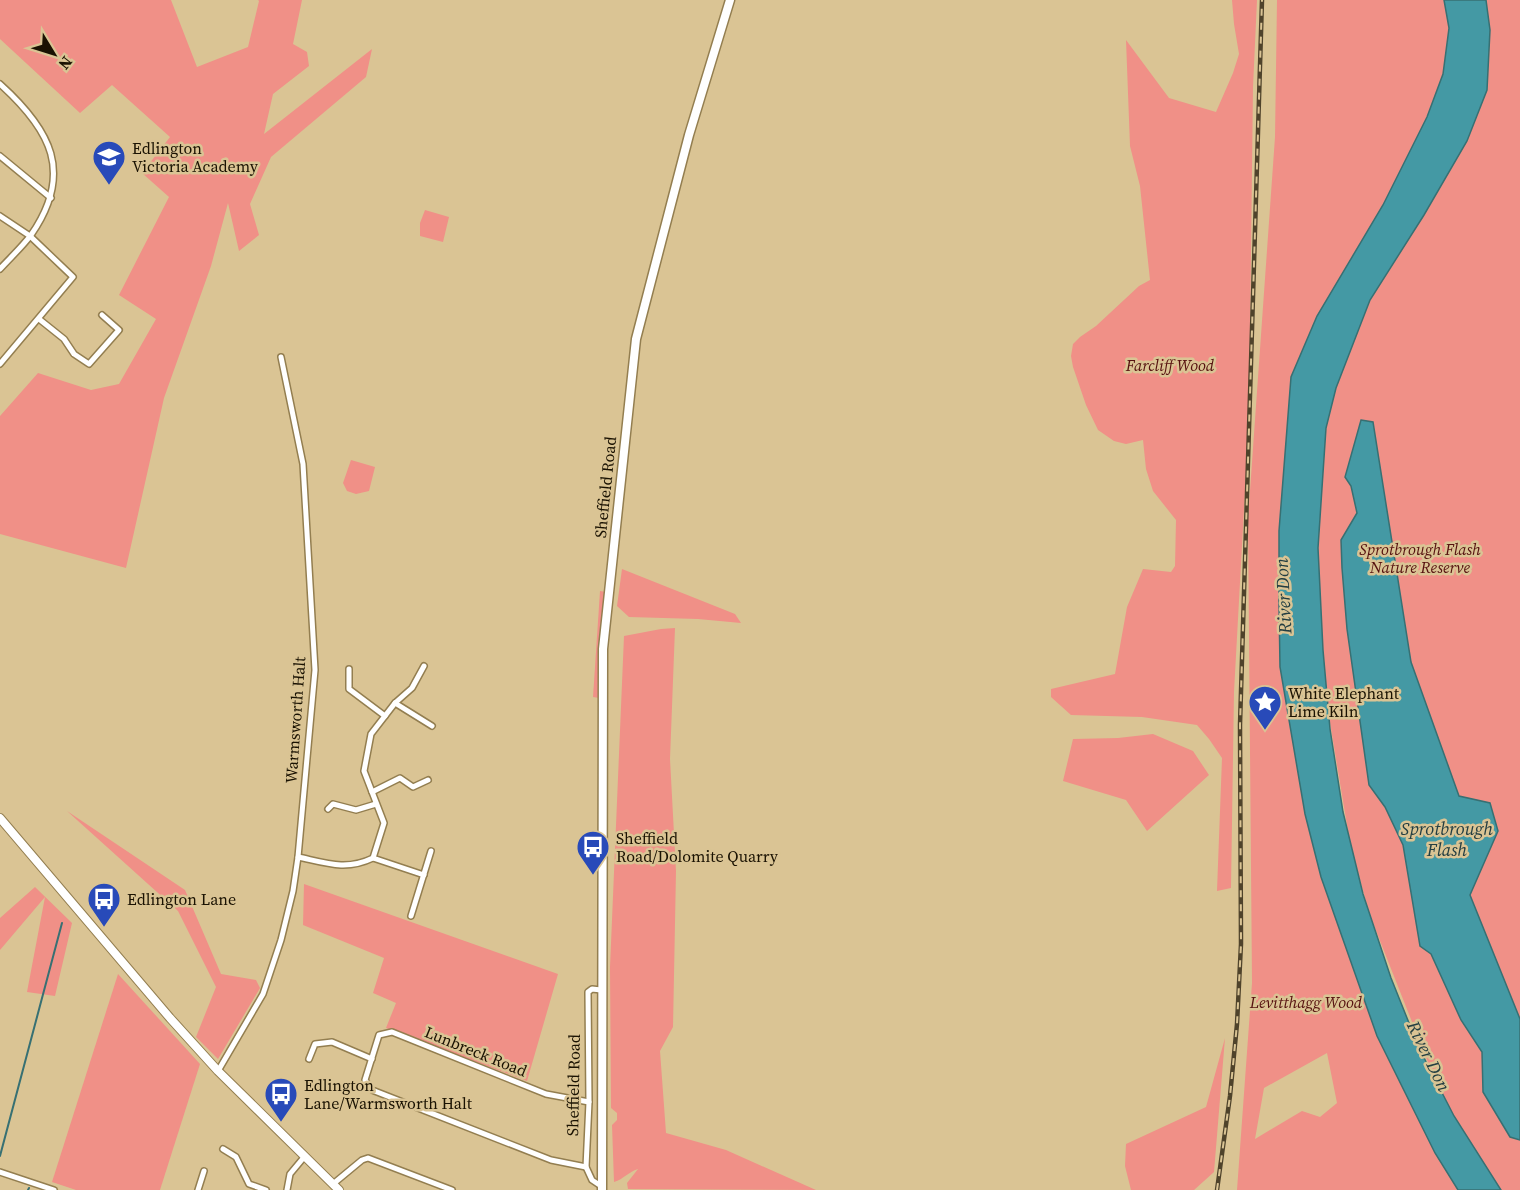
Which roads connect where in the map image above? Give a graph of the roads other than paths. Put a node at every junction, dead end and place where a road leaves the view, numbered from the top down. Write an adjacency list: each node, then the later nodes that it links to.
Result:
1 (730, 0): 29 (main road, Sheffield Road)
2 (0, 84): 4 (street)
3 (0, 156): 4 (street)
4 (51, 198): 6 (street)
5 (0, 216): 6 (street)
6 (30, 236): 7 (street); 9 (street)
7 (0, 269)
8 (102, 315): 9 (street)
9 (39, 319): 11 (street)
10 (281, 357): 25 (street, Warmsworth Halt)
11 (0, 364)
12 (424, 666): 14 (street)
13 (349, 669): 15 (street)
14 (395, 703): 15 (street); 16 (street)
15 (385, 716): 18 (street)
16 (432, 726)
17 (428, 780): 18 (street)
18 (372, 792): 21 (street)
19 (334, 795): 20 (street)
20 (333, 804): 21 (street); 22 (street)
21 (376, 804): 26 (street)
22 (328, 809)
23 (0, 818): 32 (main road)
24 (431, 850): 27 (street)
25 (298, 857): 26 (street); 32 (street, Warmsworth Halt)
26 (373, 858): 27 (street)
27 (424, 875): 28 (street)
28 (411, 916)
29 (601, 990): 33 (street, Sheffield Road); 40 (main road, Sheffield Road)
30 (309, 1059): 31 (street)
31 (372, 1059): 33 (street, Lunbreck Road); 36 (street)
32 (218, 1071): 35 (main road)
33 (589, 1102): 36 (street, Sheffield Road)
34 (223, 1149): 43 (street)
35 (305, 1155): 39 (main road); 44 (street)
36 (586, 1167): 40 (street, Sheffield Road)
37 (204, 1171): 42 (street)
38 (0, 1172): 41 (street)
39 (336, 1187): 45 (street)
40 (602, 1188)
41 (54, 1190)
42 (198, 1190)
43 (266, 1190)
44 (287, 1190)
45 (452, 1190)

